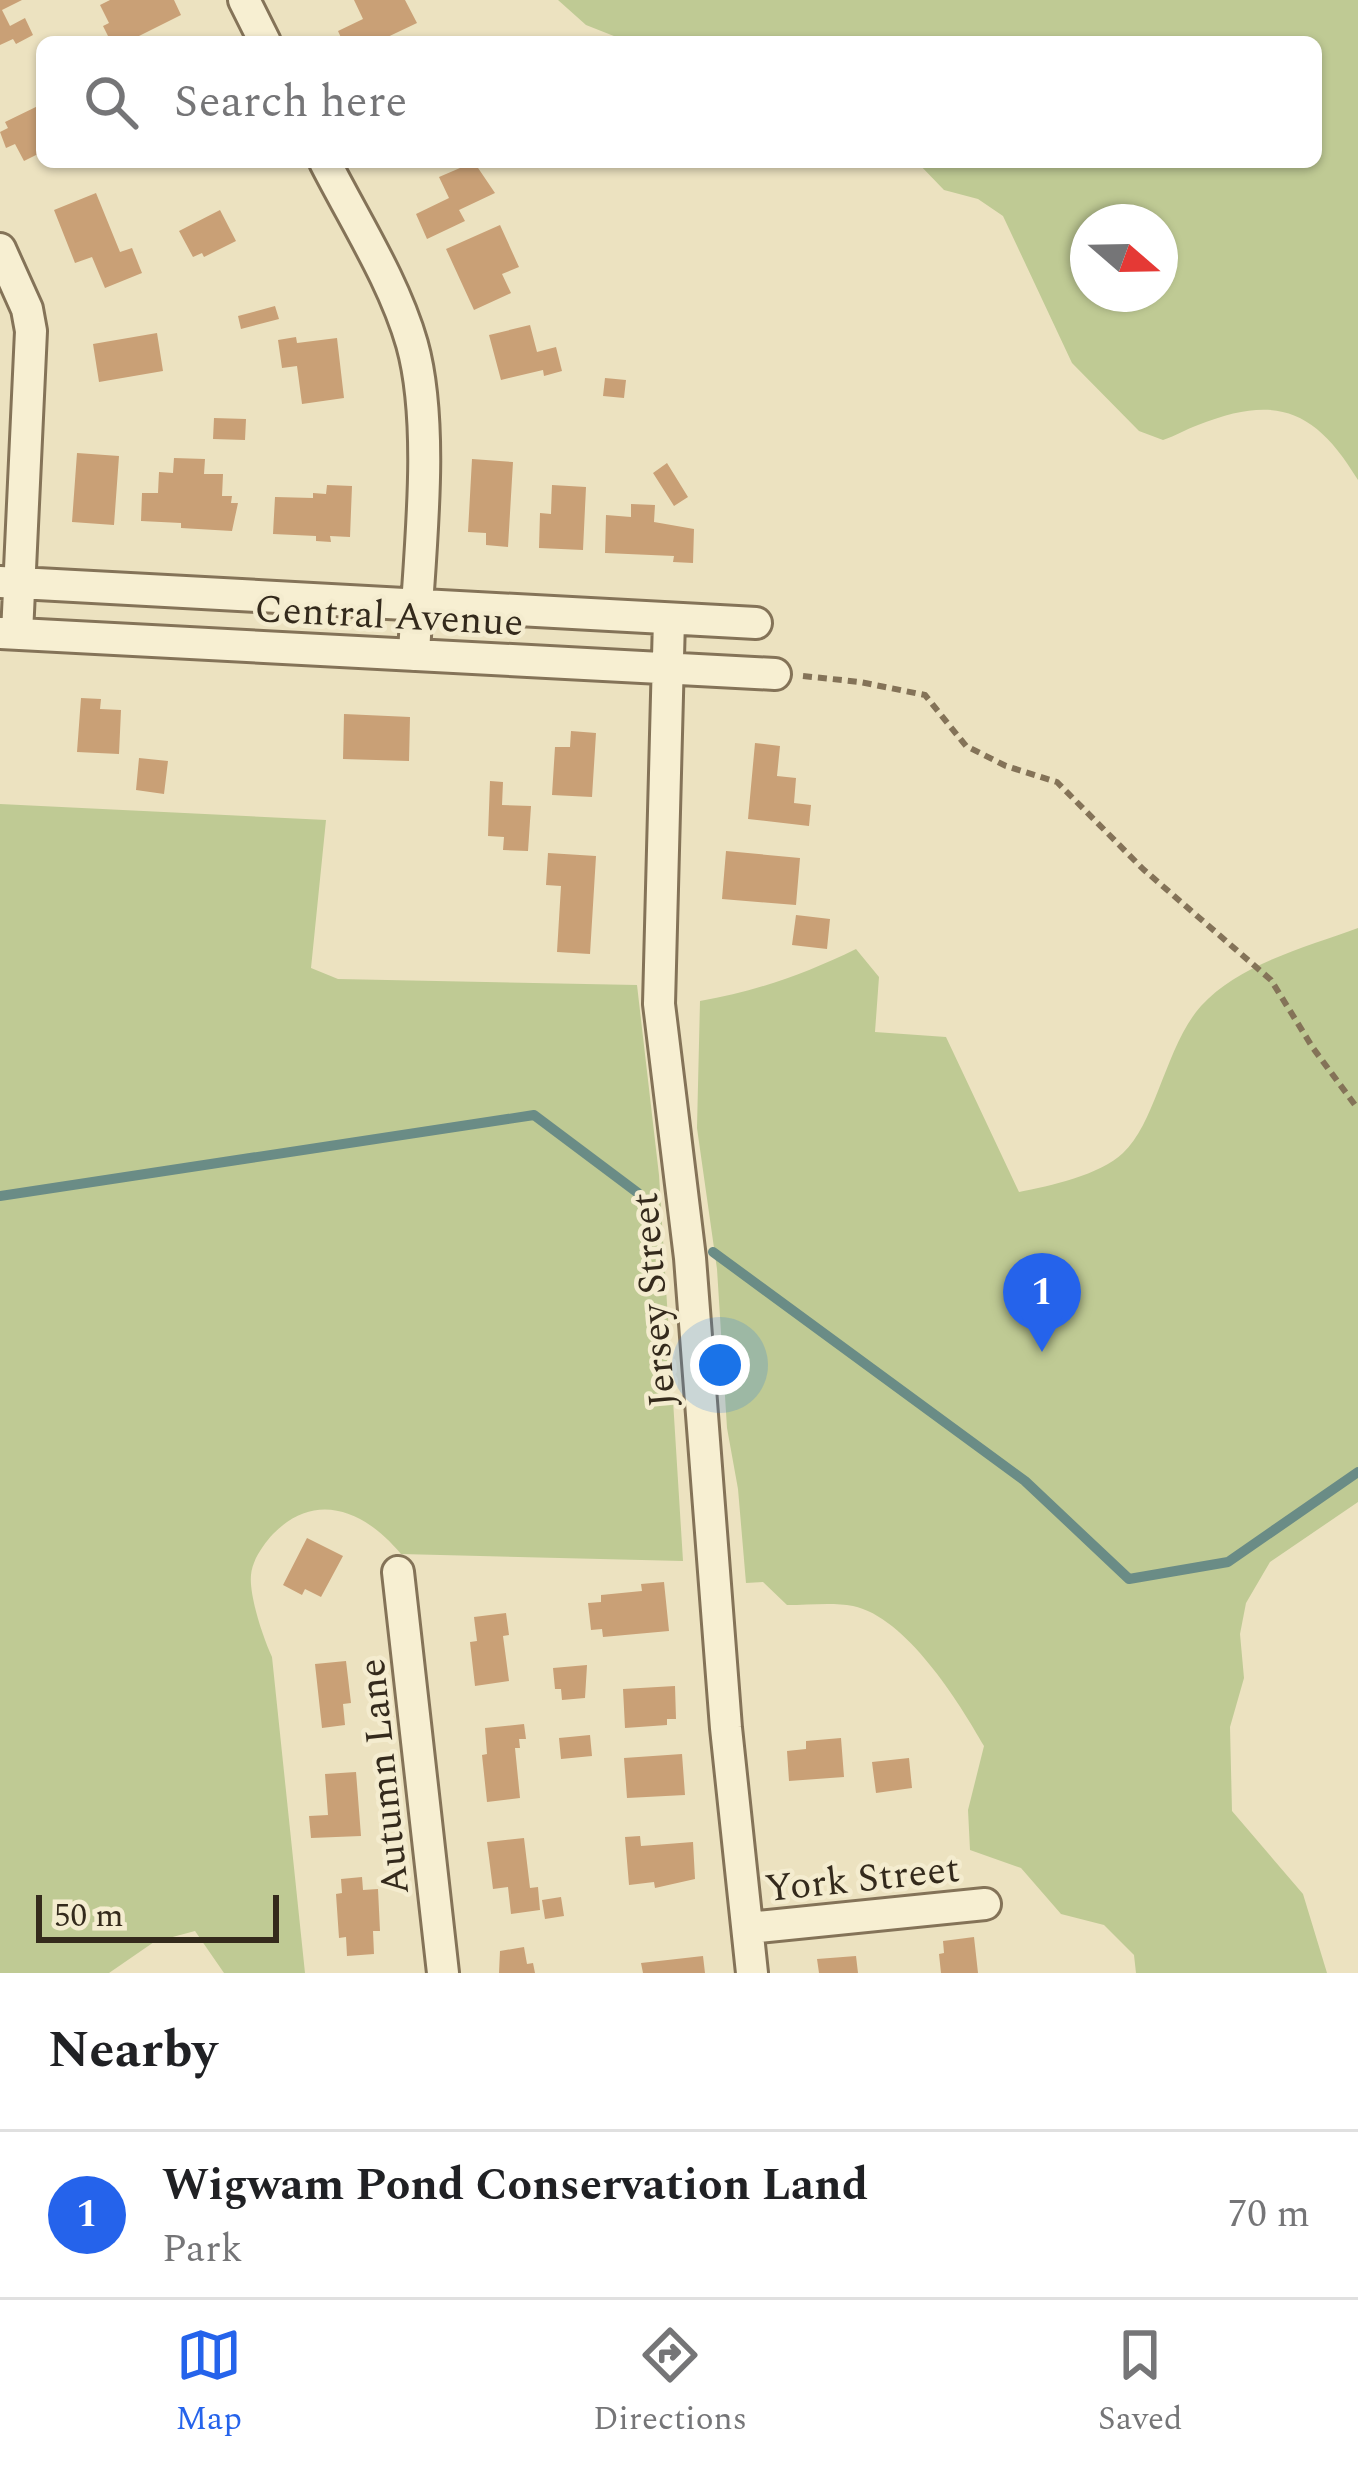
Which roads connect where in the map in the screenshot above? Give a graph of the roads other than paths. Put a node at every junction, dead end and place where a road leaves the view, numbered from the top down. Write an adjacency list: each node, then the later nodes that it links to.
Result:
1 (244, 0): 2 (street)
2 (262, 36)
3 (328, 168): 6 (street)
4 (0, 249): 5 (street)
5 (10, 582): 6 (street, Central Avenue); 9 (street)
6 (416, 604): 7 (street, Central Avenue); 10 (street)
7 (670, 619): 8 (street, Central Avenue); 11 (street, Jersey Street)
8 (756, 623)
9 (9, 634): 10 (street, Central Avenue)
10 (414, 655): 11 (street, Central Avenue)
11 (668, 668): 12 (street, Central Avenue); 15 (street, Jersey Street)
12 (775, 674)
13 (398, 1572): 16 (street, Autumn Lane)
14 (985, 1904): 15 (street, York Street)
15 (748, 1928): 17 (street, Jersey Street)
16 (443, 1973)
17 (752, 1973)

